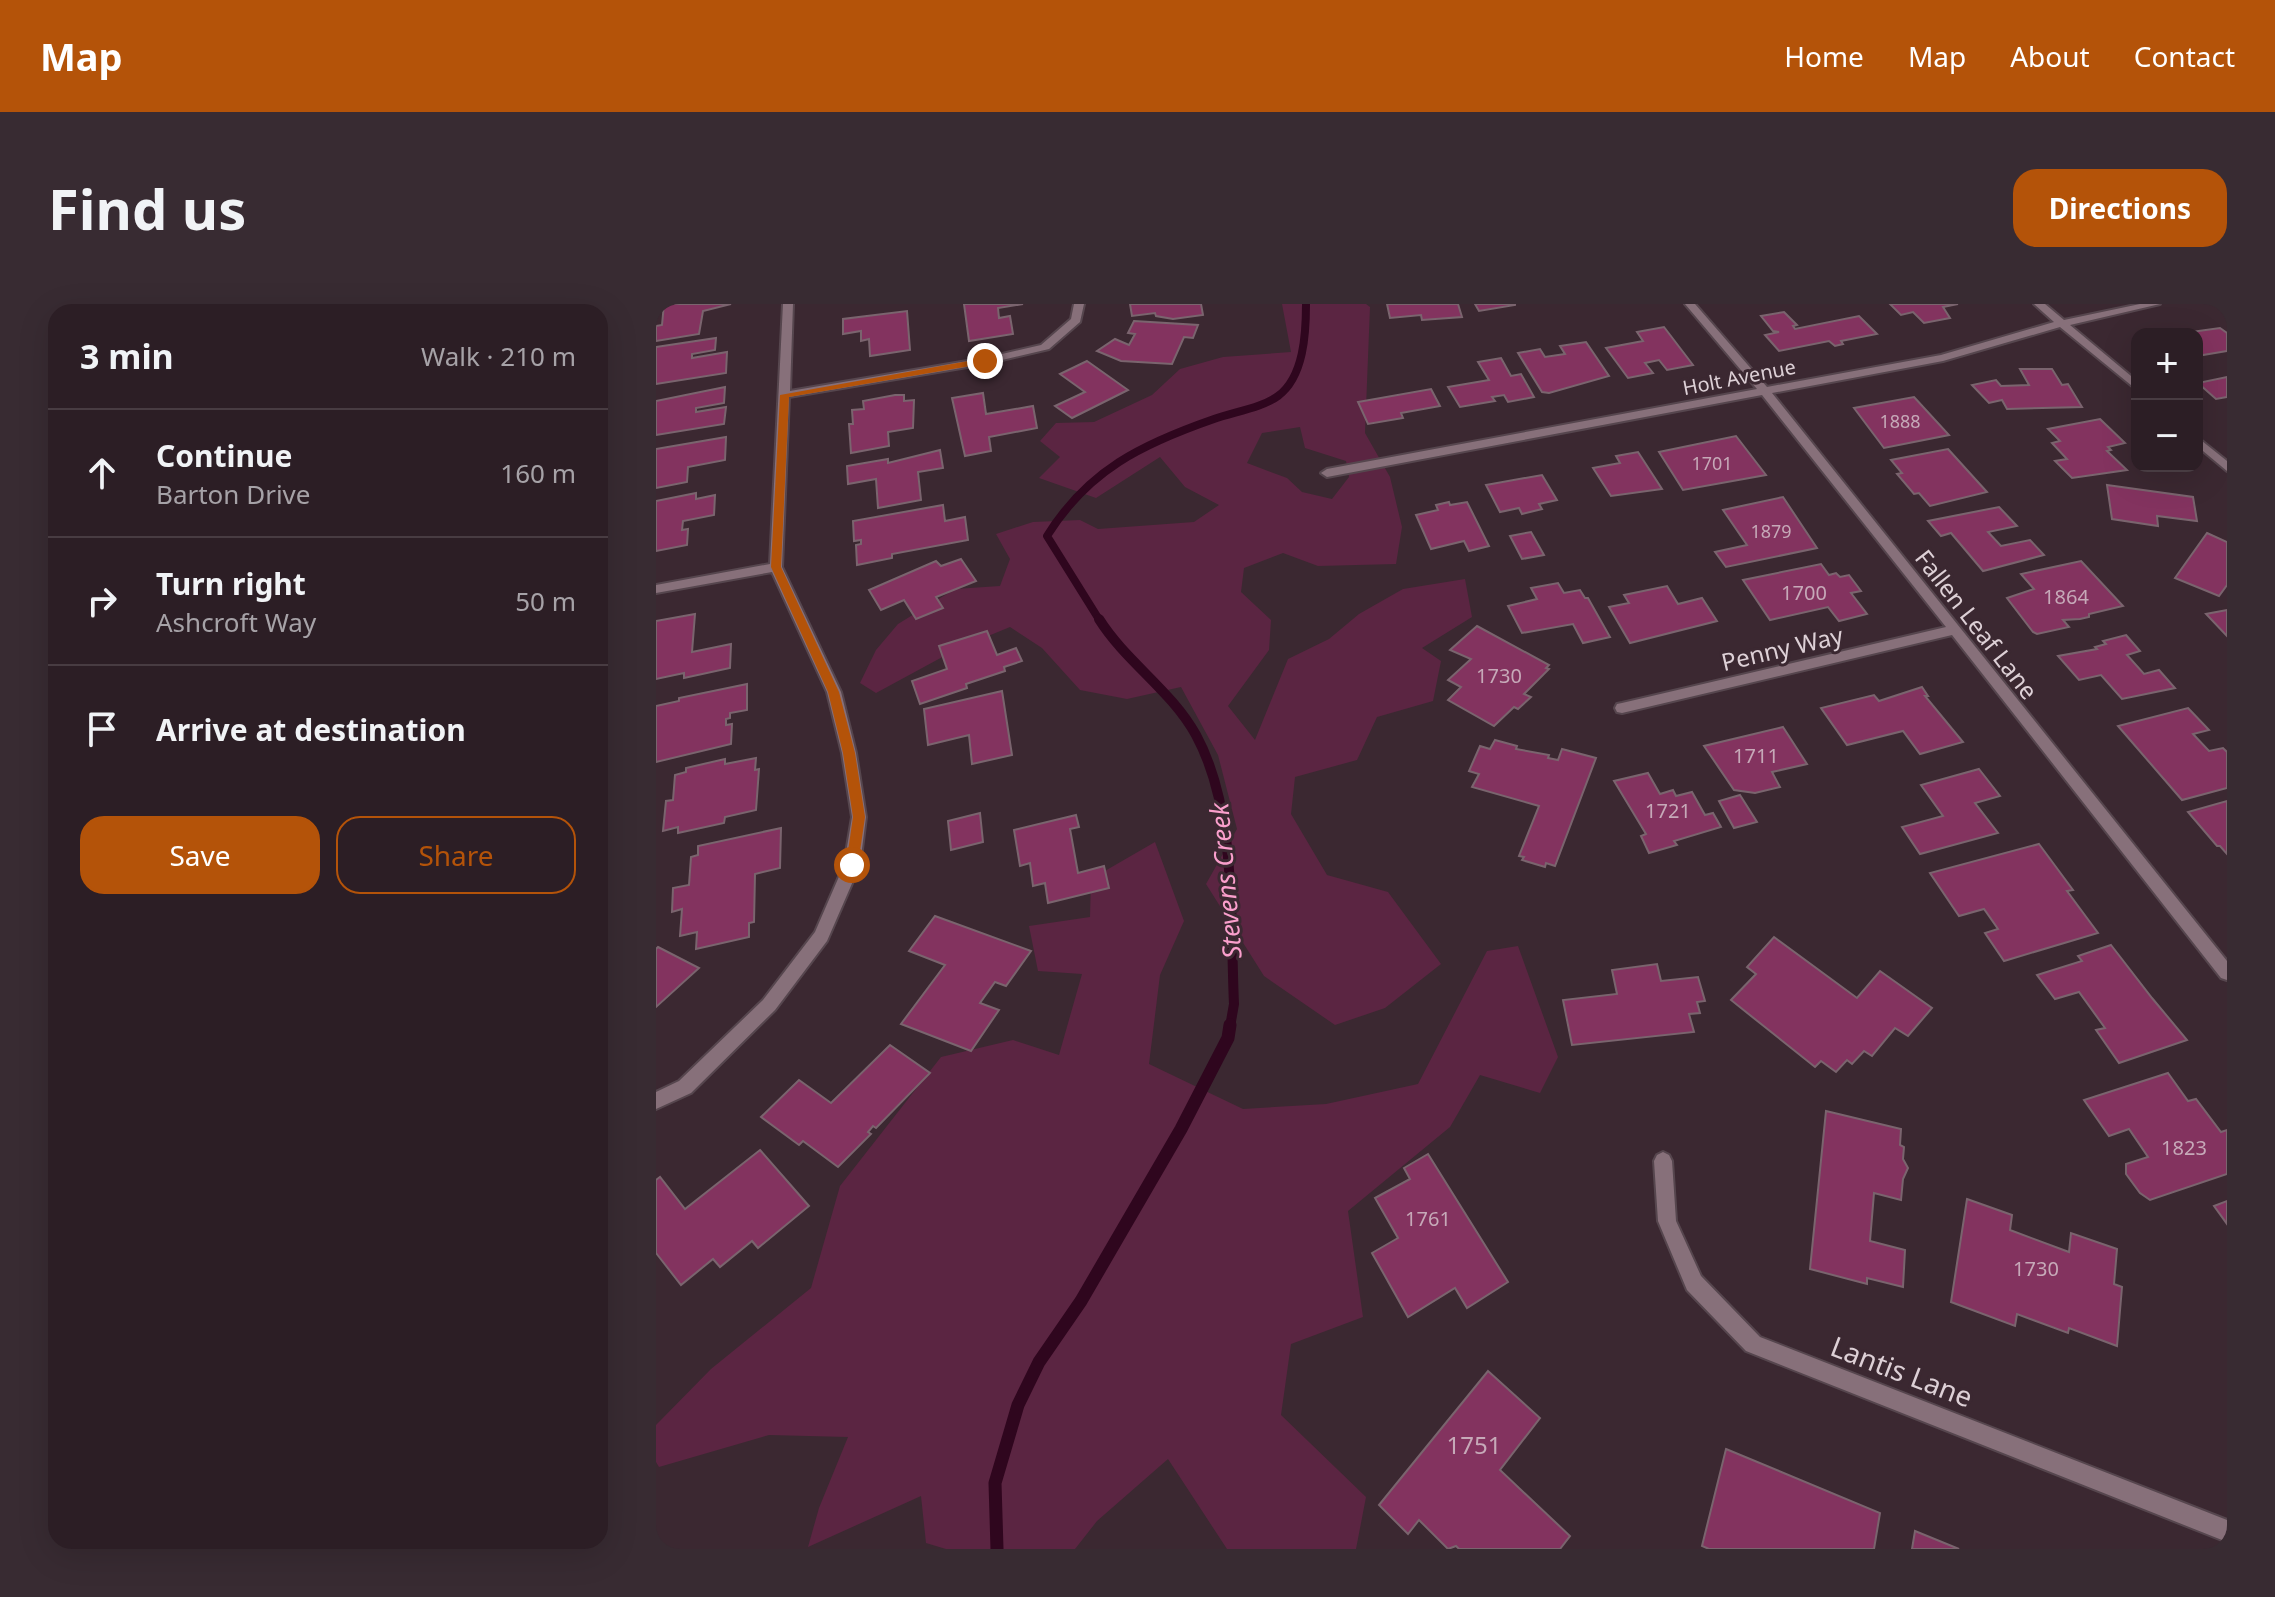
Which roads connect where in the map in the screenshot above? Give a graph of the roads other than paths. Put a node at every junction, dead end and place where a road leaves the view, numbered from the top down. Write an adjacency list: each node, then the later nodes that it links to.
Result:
1 (788, 304): 9 (street)
2 (1079, 304): 9 (street)
3 (1690, 304): 8 (street, Fallen Leaf Lane)
4 (2039, 304): 6 (street)
5 (2155, 304): 6 (street, Holt Avenue)
6 (2063, 323): 7 (street); 8 (street, Holt Avenue)
7 (2131, 382)
8 (1765, 391): 12 (street, Holt Avenue); 15 (street, Fallen Leaf Lane)
9 (784, 395): 13 (street)
10 (2203, 445): 11 (street)
11 (2227, 467)
12 (1327, 473)
13 (776, 567): 14 (street); 18 (street)
14 (656, 589)
15 (1953, 630): 16 (street, Penny Way); 17 (street, Fallen Leaf Lane)
16 (1622, 708)
17 (2227, 973)
18 (656, 1101)
19 (1663, 1161): 20 (street, Lantis Lane)
20 (2227, 1531)

